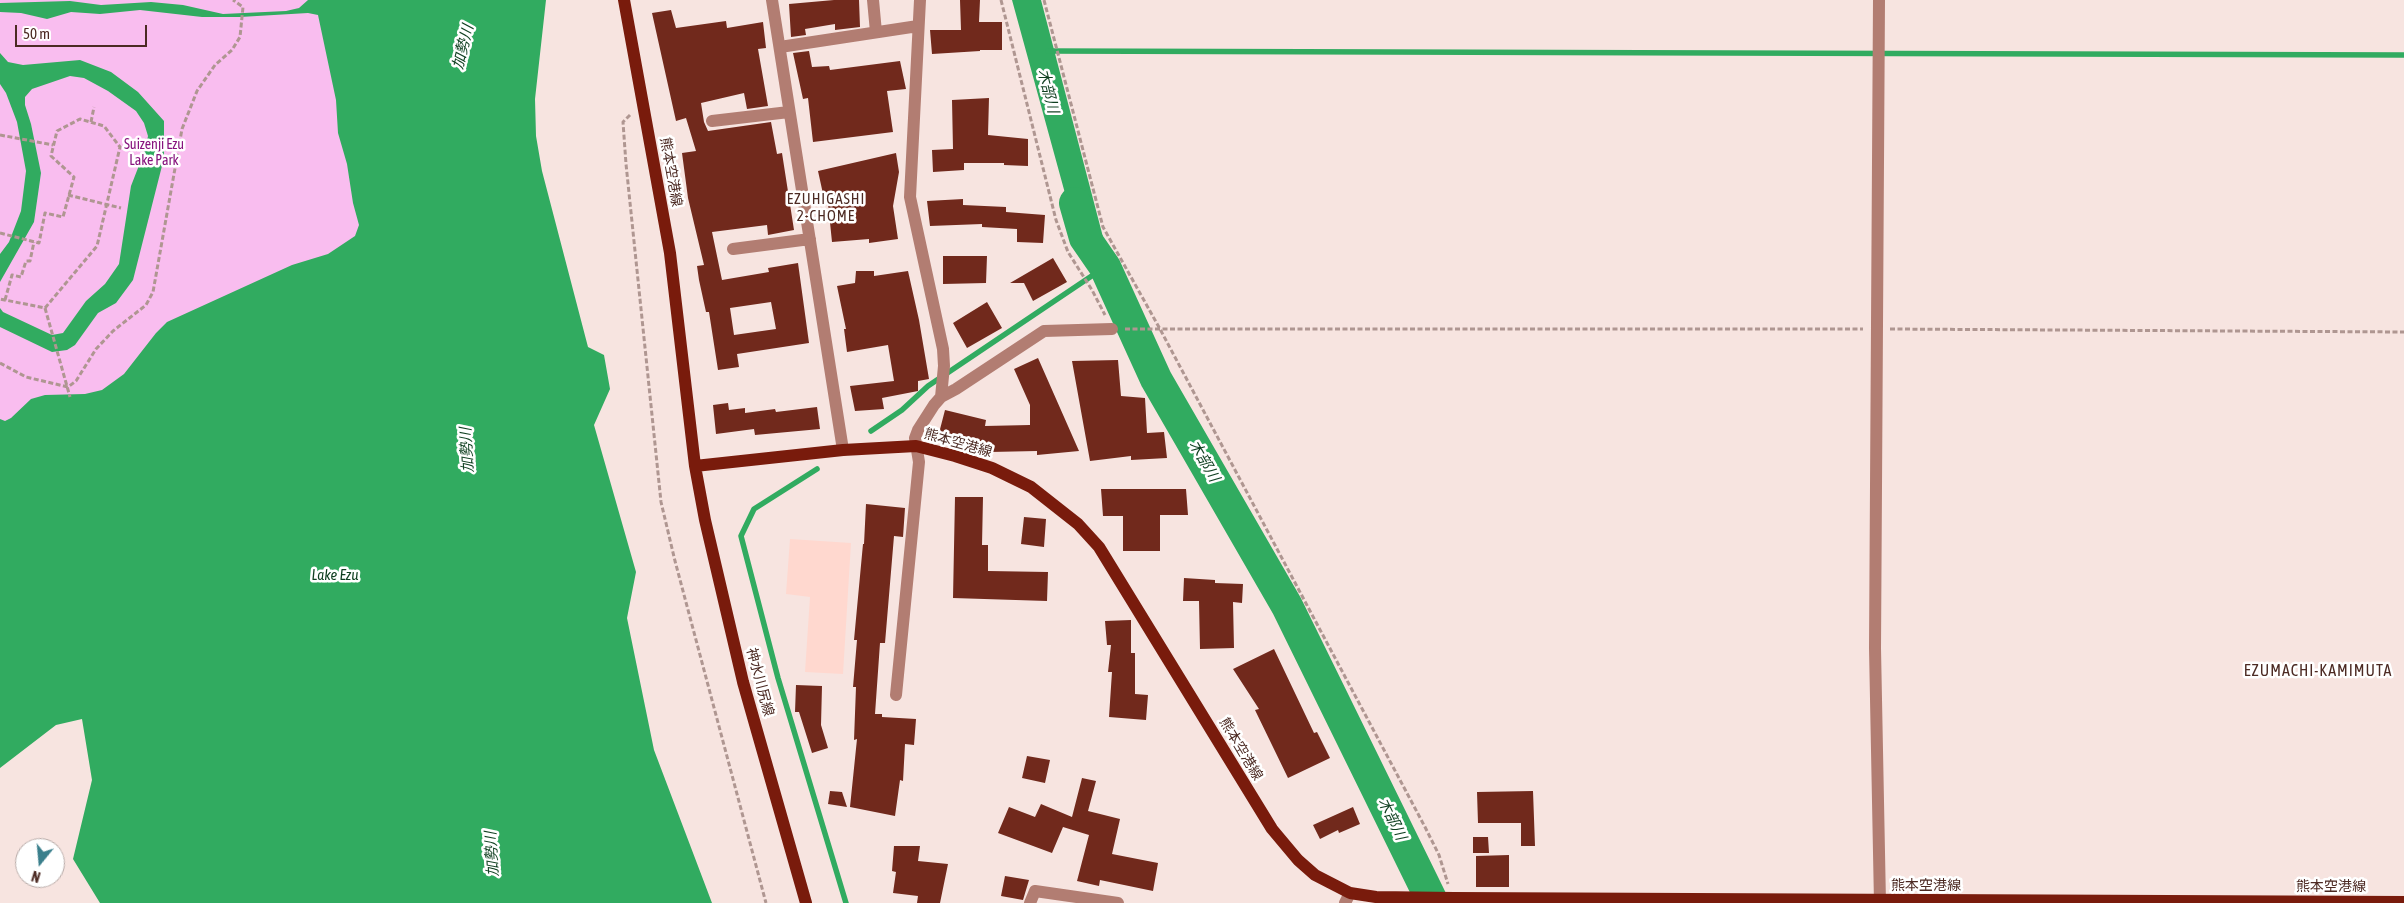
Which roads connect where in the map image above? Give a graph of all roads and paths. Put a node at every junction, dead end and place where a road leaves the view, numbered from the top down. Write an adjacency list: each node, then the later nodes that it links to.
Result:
1 (233, 0): 33 (path)
2 (624, 0): 13 (main road, 熊本空港線)
3 (772, 0): 11 (street)
4 (873, 0): 10 (street)
5 (920, 0): 9 (street)
6 (1001, 0): 28 (path)
7 (1044, 0): 29 (path)
8 (1879, 0): 30 (street)
9 (918, 26): 10 (street); 34 (street)
10 (876, 32): 11 (street)
11 (780, 47): 14 (street)
12 (94, 108): 16 (path)
13 (644, 109): 38 (main road, 熊本空港線); 44 (path)
14 (789, 112): 15 (street); 22 (street)
15 (712, 121)
16 (91, 122): 18 (path); 27 (path)
17 (0, 135): 18 (path)
18 (53, 146): 19 (path)
19 (68, 196): 20 (path); 23 (path)
20 (121, 208)
21 (0, 232): 23 (path)
22 (810, 239): 24 (street); 37 (street)
23 (34, 242): 26 (path)
24 (733, 249)
25 (0, 299): 26 (path)
26 (5, 300): 27 (path)
27 (46, 308): 33 (path, bridge)
28 (1115, 329): 29 (path); 34 (street)
29 (1160, 329): 30 (path); 41 (path)
30 (1876, 329): 31 (path); 42 (street)
31 (2404, 332)
32 (0, 363): 33 (path)
33 (68, 387): 35 (path, bridge)
34 (941, 393): 36 (street)
35 (70, 396)
36 (916, 446): 37 (main road, 熊本空港線); 39 (street); 40 (main road, 熊本空港線)
37 (844, 450): 38 (main road, 熊本空港線)
38 (695, 466): 45 (main road, 神水川尻線)
39 (896, 695)
40 (1347, 898): 41 (main road, 熊本空港線)
41 (1451, 898): 42 (main road, 熊本空港線)
42 (1880, 902): 43 (main road, 熊本空港線)
43 (2404, 902)
44 (766, 903)
45 (806, 903)
46 (1030, 903): 47 (street)
47 (1118, 903)

